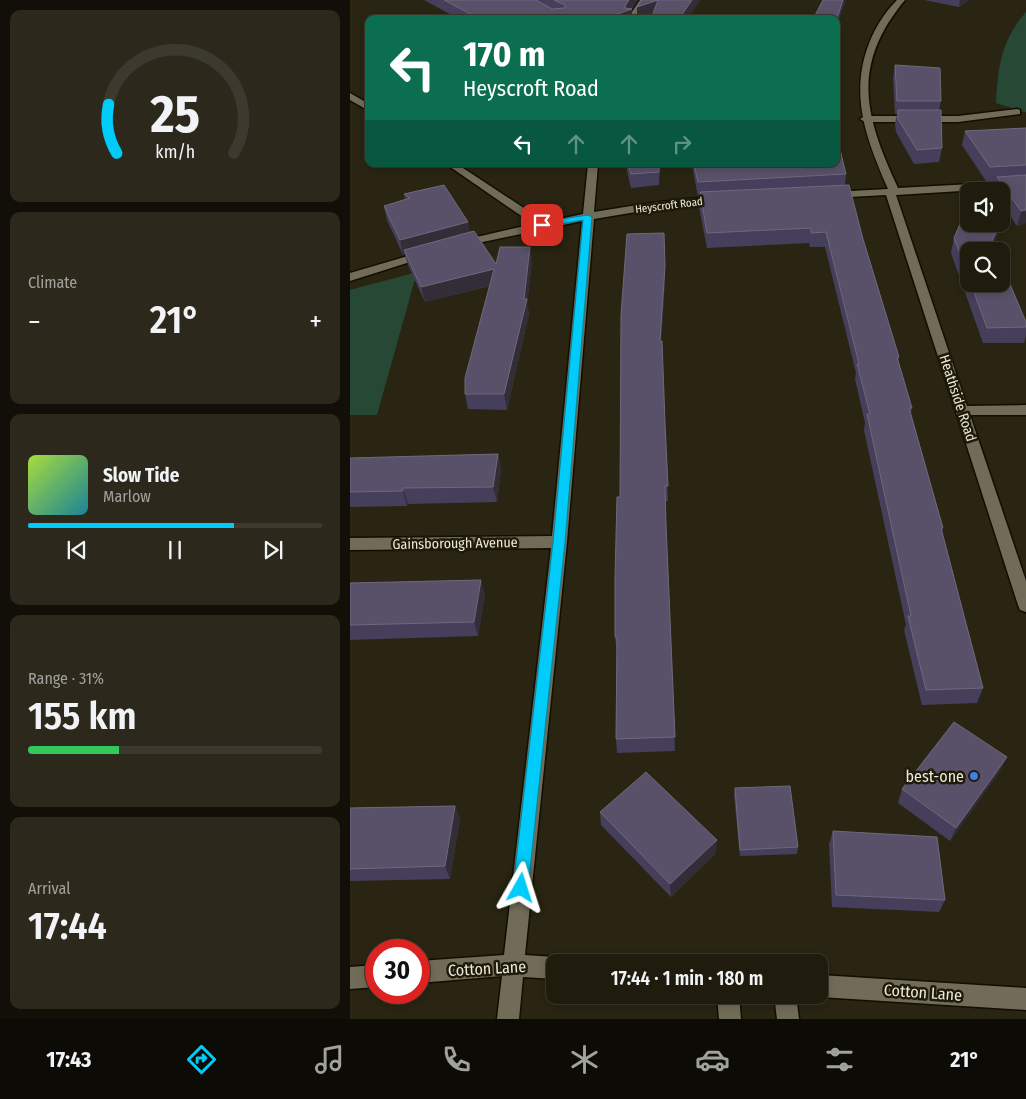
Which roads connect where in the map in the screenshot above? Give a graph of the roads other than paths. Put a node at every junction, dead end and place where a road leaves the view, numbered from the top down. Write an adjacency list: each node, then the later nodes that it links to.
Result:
1 (644, 0): 3 (street)
2 (901, 0): 7 (street, Heathside Road)
3 (634, 15)
4 (350, 96): 5 (street)
5 (365, 105)
6 (1016, 112): 7 (street)
7 (865, 119): 11 (street, Heathside Road)
8 (455, 167): 15 (street)
9 (593, 167): 14 (street)
10 (1026, 184): 11 (street)
11 (892, 192): 12 (street); 20 (street, Heathside Road)
12 (821, 195)
13 (732, 200): 14 (street, Heyscroft Road)
14 (588, 217): 15 (street, Heyscroft Road); 21 (street)
15 (542, 225): 16 (street, Heyscroft Road)
16 (452, 246)
17 (433, 252): 18 (street)
18 (350, 277)
19 (1026, 410): 20 (street)
20 (963, 411): 23 (street, Heathside Road)
21 (559, 542): 22 (street, Gainsborough Avenue); 24 (street)
22 (350, 544)
23 (1026, 605)
24 (512, 965): 25 (street, Cotton Lane); 26 (street, Cotton Lane); 33 (street)
25 (546, 967)
26 (430, 971)
27 (365, 977): 28 (street)
28 (350, 978)
29 (828, 987): 30 (street, Cotton Lane)
30 (1026, 999)
31 (729, 1004): 34 (street)
32 (786, 1004): 35 (street)
33 (508, 1019)
34 (730, 1019)
35 (788, 1019)

